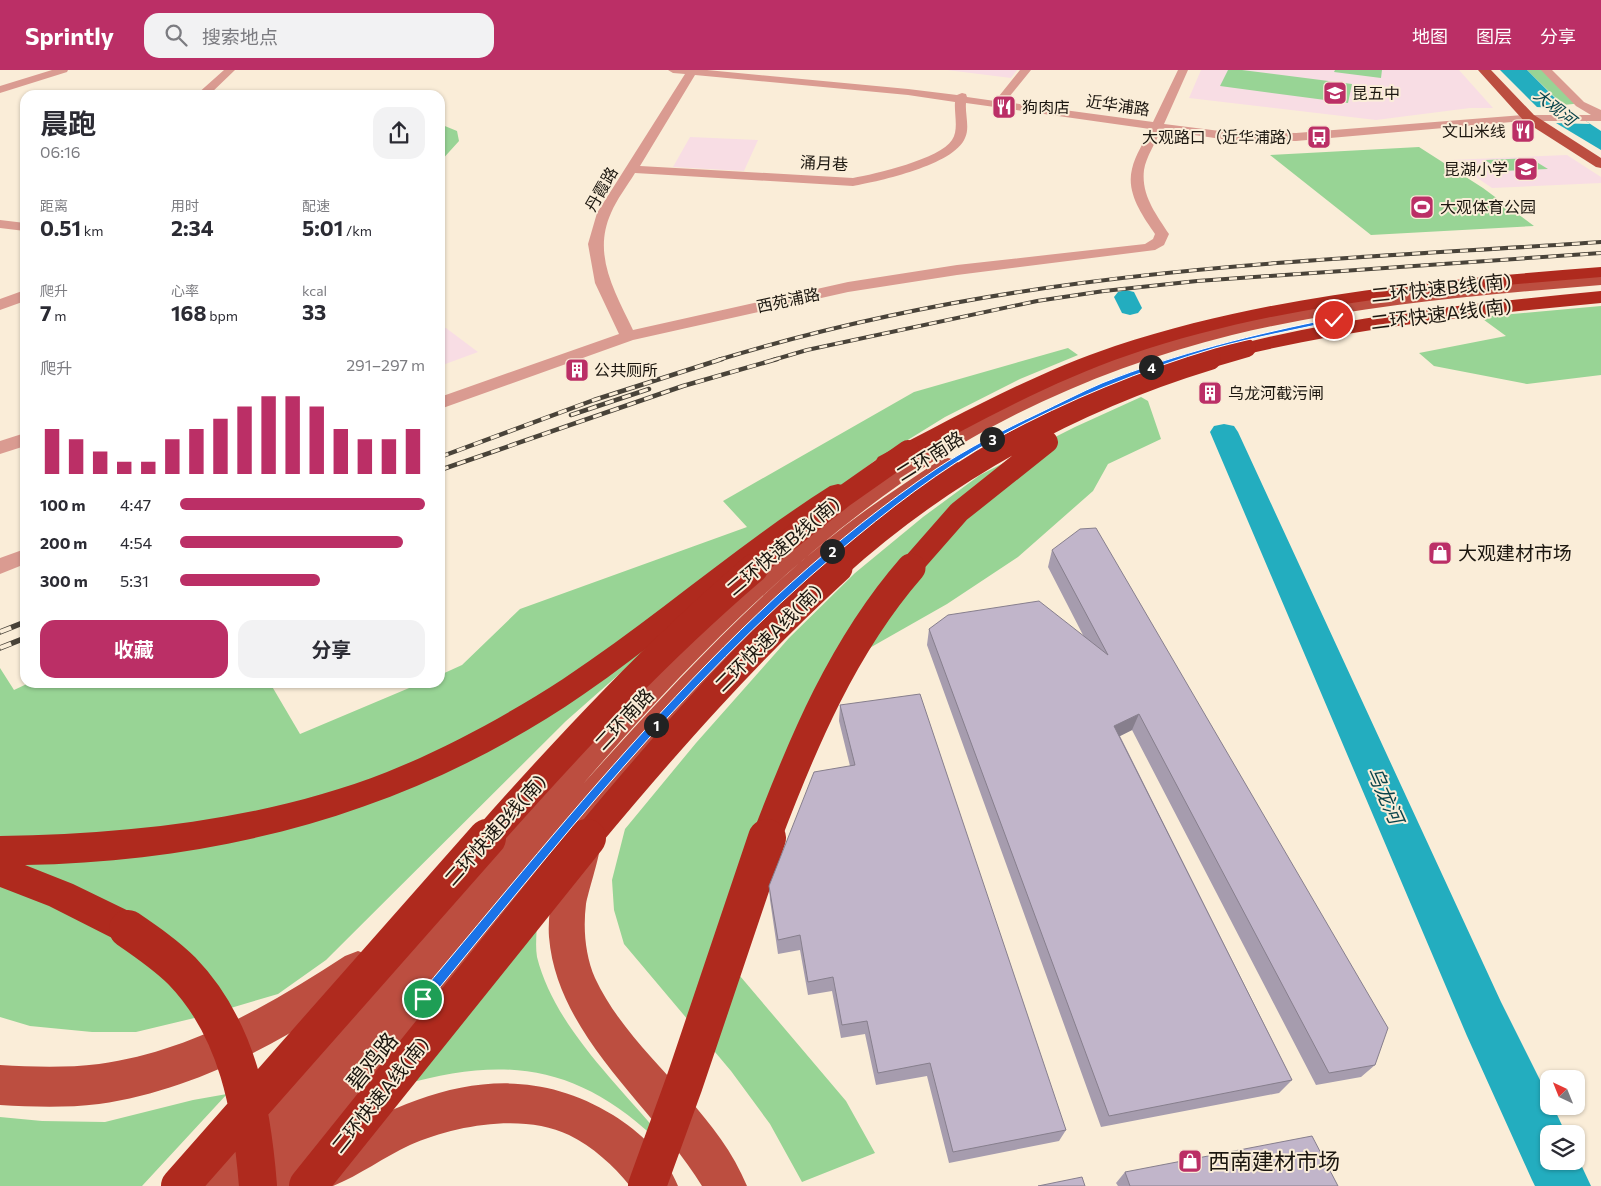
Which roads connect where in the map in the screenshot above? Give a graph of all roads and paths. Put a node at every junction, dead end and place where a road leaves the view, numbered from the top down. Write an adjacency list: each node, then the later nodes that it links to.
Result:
1 (63, 70): 10 (street)
2 (230, 70): 11 (street)
3 (673, 70): 9 (street, 近华浦路)
4 (714, 70): 12 (street, 近华浦路)
5 (1026, 70): 13 (street)
6 (1183, 70): 16 (street)
7 (1484, 70): 15 (main road)
8 (1546, 70): 14 (street)
9 (692, 71): 12 (street, 近华浦路); 18 (street, 丹霞路)
10 (0, 90)
11 (208, 90)
12 (962, 98): 13 (street, 近华浦路); 16 (street, 近华浦路); 18 (street, 涌月巷)
13 (1000, 101): 16 (street, 近华浦路)
14 (1593, 114): 15 (street, 近华浦路)
15 (1536, 115): 16 (street, 近华浦路); 17 (main road)
16 (1159, 125): 27 (street, 西苑浦路)
17 (1601, 164)
18 (633, 169): 27 (street, 丹霞路)
19 (0, 224): 20 (street)
20 (20, 226)
21 (1601, 272): 32 (highway, 二环快速B线(南))
22 (1601, 280): 36 (main road, 二环南路)
23 (1601, 290): 35 (main road, 二环南路)
24 (20, 297): 26 (street)
25 (1601, 297): 28 (highway, 二环快速A线(南))
26 (0, 306)
27 (628, 336): 29 (street, 西苑浦路)
28 (1247, 348): 45 (highway, 二环快速A线(南), bridge); 46 (highway, bridge)
29 (445, 401)
30 (20, 442): 31 (street)
31 (0, 448)
32 (908, 451): 37 (highway, bridge); 40 (highway, 二环快速B线(南), bridge)
33 (20, 558): 34 (street)
34 (0, 566)
35 (650, 731): 43 (main road, 碧鸡路); 48 (main road)
36 (565, 783): 39 (main road); 41 (main road, 碧鸡路)
37 (0, 851)
38 (0, 870): 42 (highway, bridge)
39 (0, 1085)
40 (180, 1186)
41 (218, 1186)
42 (258, 1186)
43 (269, 1186)
44 (303, 1186): 47 (main road)
45 (308, 1186)
46 (647, 1186)
47 (657, 1186)
48 (726, 1186)

